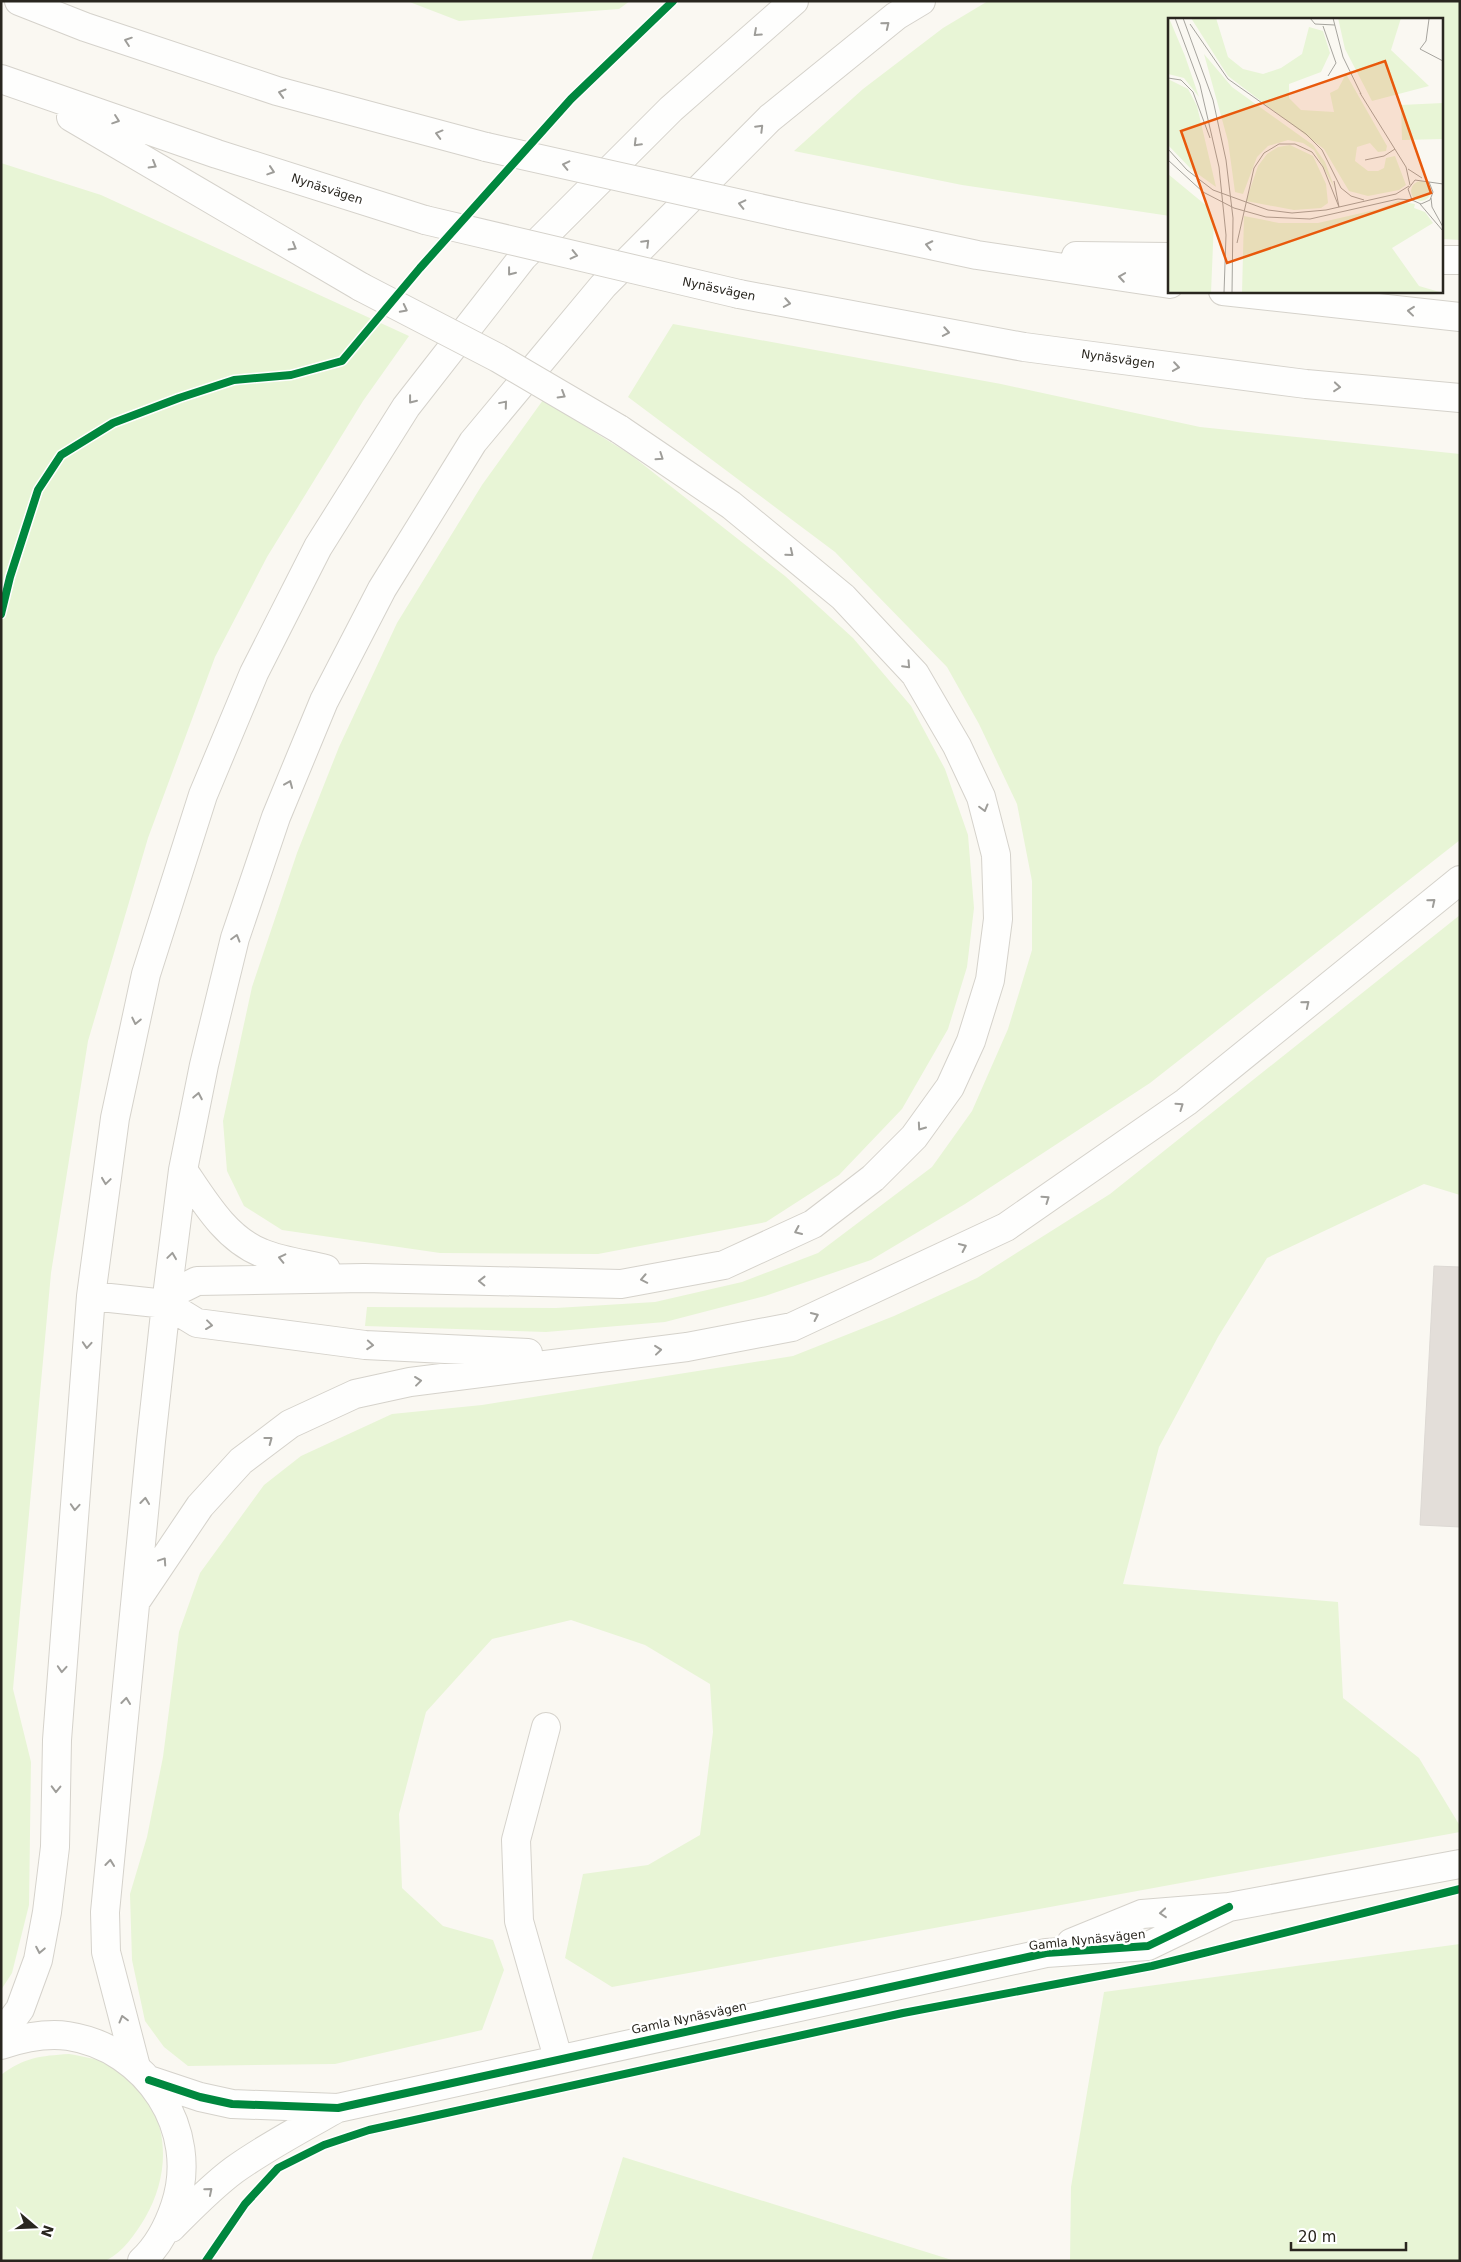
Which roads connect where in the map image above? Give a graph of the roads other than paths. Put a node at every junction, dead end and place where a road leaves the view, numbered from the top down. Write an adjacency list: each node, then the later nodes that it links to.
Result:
1 (19, 1): 5 (main road, one-way to 1, bridge)
2 (794, 1): 16 (main road, one-way to 16)
3 (921, 1): 14 (main road, one-way to 3)
4 (11, 83): 12 (main road, Nynäsvägen, one-way to 12, bridge); 15 (main road, one-way to 15, bridge)
5 (977, 255): 6 (main road); 9 (main road, one-way to 5)
6 (1168, 257)
7 (1444, 260): 8 (main road)
8 (1460, 260)
9 (1168, 284)
10 (1231, 292): 11 (main road, one-way to 10)
11 (1460, 317)
12 (1460, 398)
13 (1460, 880): 18 (main road, one-way to 13)
14 (183, 1170): 15 (main road, one-way to 14); 17 (main road, one-way to 14)
15 (364, 1278): 17 (main road)
16 (91, 1296): 17 (main road); 22 (main road, one-way to 22)
17 (166, 1304): 18 (main road, one-way to 18); 19 (main road, one-way to 17)
18 (609, 1355): 19 (main road, one-way to 18)
19 (135, 1602): 25 (main road, one-way to 19)
20 (546, 1727): 24 (main road)
21 (1460, 1864): 24 (main road, Gamla Nynäsvägen)
22 (1, 2035)
23 (1, 2045): 25 (main road)
24 (558, 2058): 26 (main road, Gamla Nynäsvägen)
25 (142, 2073): 26 (main road, Gamla Nynäsvägen); 27 (main road)
26 (338, 2108): 27 (main road, Gamla Nynäsvägen, one-way to 26)
27 (161, 2237): 28 (main road)
28 (142, 2261)

